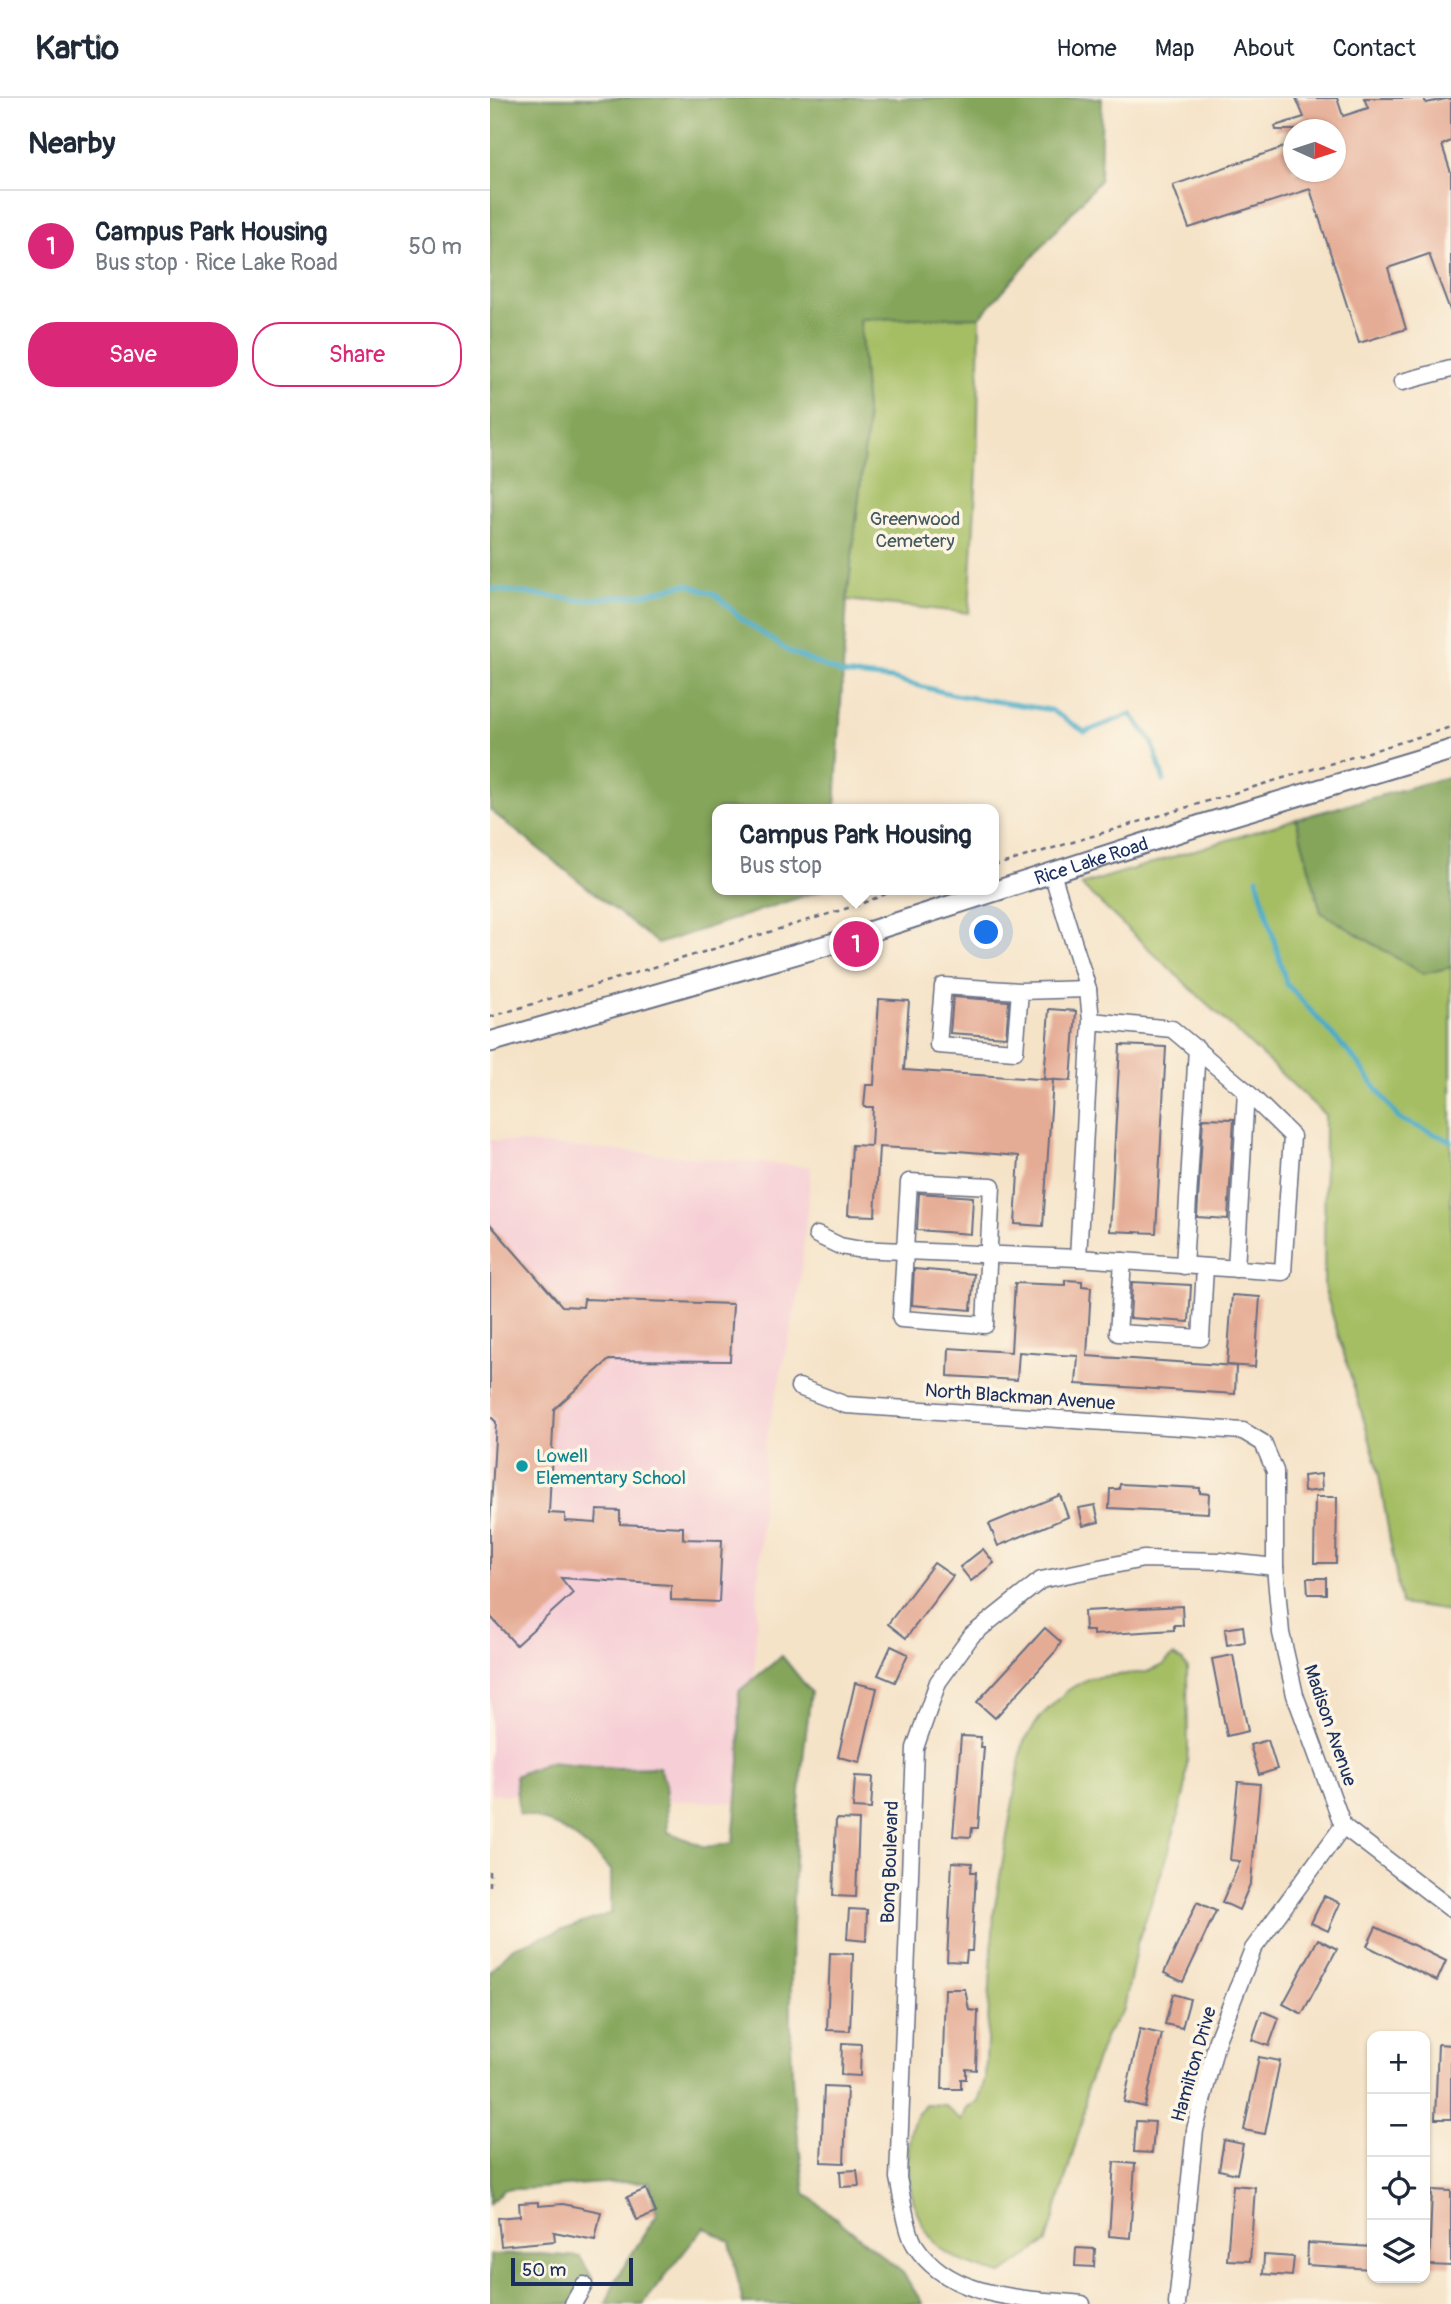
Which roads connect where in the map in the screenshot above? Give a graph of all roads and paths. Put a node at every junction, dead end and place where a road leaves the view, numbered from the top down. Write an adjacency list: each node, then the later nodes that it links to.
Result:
1 (1451, 369): 2 (street)
2 (1402, 382)
3 (1451, 727): 5 (path)
4 (1451, 750): 6 (main road, Rice Lake Road)
5 (999, 864)
6 (1052, 873): 7 (main road, Rice Lake Road); 10 (street)
7 (999, 890)
8 (883, 895): 12 (path)
9 (984, 895): 14 (main road, Rice Lake Road)
10 (1088, 989): 11 (street); 13 (street)
11 (1020, 991): 11 (street)
12 (490, 1017)
13 (1091, 1021): 15 (street); 20 (street)
14 (490, 1042)
15 (1197, 1048): 16 (street); 22 (street)
16 (1246, 1091): 24 (street); 24 (street)
17 (817, 1235): 18 (street)
18 (905, 1251): 19 (street); 19 (street); 19 (street)
19 (989, 1254): 20 (street)
20 (1078, 1258): 21 (street)
21 (1123, 1261): 22 (street); 23 (street)
22 (1184, 1266): 23 (street)
23 (1205, 1267): 24 (street)
24 (1236, 1269)
25 (799, 1387): 26 (street, North Blackman Avenue)
26 (1243, 1431): 27 (street, Madison Avenue)
27 (1275, 1567): 28 (street, Madison Avenue); 34 (street, Bong Boulevard)
28 (1343, 1826): 31 (street); 35 (street, Hamilton Drive)
29 (490, 1871): 30 (path)
30 (490, 1890)
31 (1451, 1909)
32 (583, 2286): 33 (street)
33 (573, 2304)
34 (1082, 2304)
35 (1177, 2304)

